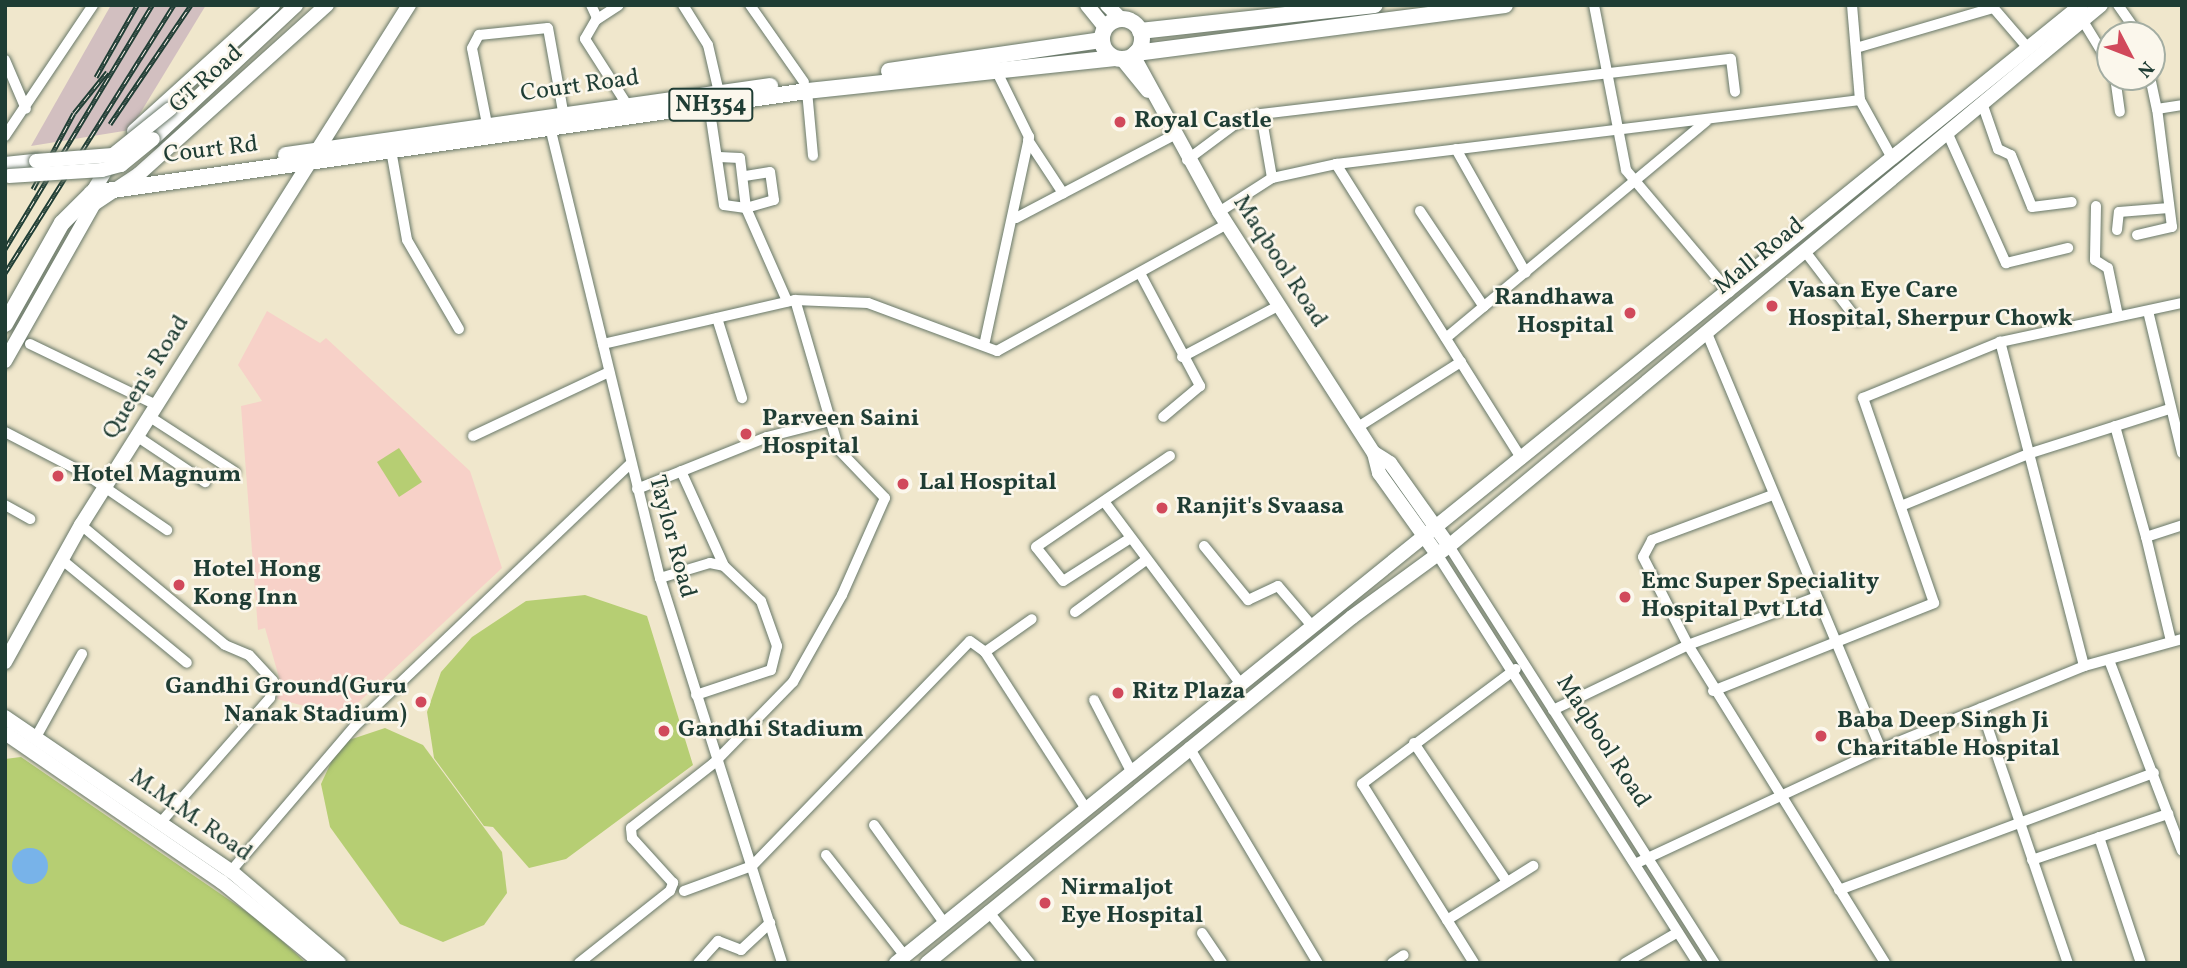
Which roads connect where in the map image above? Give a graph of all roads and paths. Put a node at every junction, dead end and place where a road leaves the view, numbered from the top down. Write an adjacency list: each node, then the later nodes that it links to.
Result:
1 (93, 5): 44 (street)
2 (273, 5): 70 (main road)
3 (296, 5): 28 (main road)
4 (327, 5): 69 (main road, GT Road)
5 (409, 5): 58 (main road, Queen's Road)
6 (590, 5): 22 (street)
7 (619, 5): 22 (street)
8 (683, 5): 39 (street)
9 (750, 5): 35 (street)
10 (1087, 5): 26 (main road)
11 (1107, 5): 21 (main road)
12 (1375, 5): 19 (highway)
13 (1505, 5): 31 (highway, NH354)
14 (1594, 5): 34 (street)
15 (1852, 5): 29 (street)
16 (2081, 5): 30 (main road, Mall Road)
17 (2101, 5): 23 (main road, Mall Road)
18 (2118, 5): 24 (street)
19 (1355, 6): 25 (highway)
20 (1992, 6): 29 (street); 30 (street)
21 (1121, 19): 25 (highway); 26 (highway, NH354)
22 (596, 20): 41 (street)
23 (2082, 20): 27 (street); 42 (main road, Mall Road)
24 (2129, 21)
25 (1140, 31): 31 (highway)
26 (1103, 33): 31 (highway); 35 (highway, Court Road / NH354)
27 (2096, 42)
28 (251, 43): 63 (main road, bridge); 65 (main road, bridge)
29 (1856, 48): 40 (street)
30 (2028, 48): 61 (main road, Mall Road)
31 (1126, 56): 33 (highway, Court Road / NH354); 53 (main road, Maqbool Road)
32 (5, 60): 44 (street)
33 (996, 70): 35 (highway, Court Road / NH354); 55 (street)
34 (1606, 73): 38 (street); 47 (street); 51 (street)
35 (806, 87): 39 (highway, Court Road / NH354); 59 (street)
36 (2117, 91): 46 (street)
37 (2153, 91): 45 (street)
38 (1735, 92)
39 (716, 100): 41 (highway, Court Road / NH354); 48 (highway, Court Road / NH354); 60 (street)
40 (1860, 100): 49 (street); 61 (street)
41 (626, 103): 48 (highway, Court Road / NH354)
42 (1982, 103): 52 (main road, Mall Road); 72 (street)
43 (2182, 106): 45 (street)
44 (26, 109): 54 (street)
45 (2157, 109): 75 (street)
46 (2119, 112)
47 (1262, 114): 62 (street); 67 (street)
48 (554, 117): 50 (highway, Court Road / NH354); 50 (street, Taylor Road); 57 (highway, Court Road / NH354); 101 (street, Taylor Road)
49 (1706, 121): 51 (street); 68 (street)
50 (486, 124): 58 (highway, Court Road / NH354)
51 (1616, 130): 56 (street); 68 (street)
52 (1947, 132): 81 (street); 82 (main road, Mall Road)
53 (1174, 135): 62 (main road, Maqbool Road); 71 (street)
54 (5, 136)
55 (1028, 140): 71 (street); 98 (street)
56 (1456, 149): 64 (street); 83 (street)
57 (391, 150): 58 (highway, Court Road / NH354); 95 (street)
58 (313, 155): 69 (highway, Court Rd / NH354); 108 (main road, Queen's Road)
59 (813, 156)
60 (719, 157): 66 (street); 74 (street)
61 (1892, 158): 85 (main road, Mall Road)
62 (1187, 160): 78 (main road, Maqbool Road)
63 (5, 164)
64 (1336, 164): 67 (street); 97 (street)
65 (5, 176)
66 (744, 176): 74 (street); 74 (street)
67 (1272, 177): 78 (street)
68 (1636, 185): 83 (street); 85 (street)
69 (118, 187): 70 (highway, NH354); 103 (main road, GT Road)
70 (91, 193): 91 (highway)
71 (1063, 193): 77 (street)
72 (2072, 202)
73 (2096, 206): 92 (street)
74 (746, 208): 86 (street)
75 (2169, 208): 79 (street); 80 (street)
76 (1420, 211): 89 (street)
77 (1016, 218)
78 (1223, 218): 84 (street); 88 (main road, Maqbool Road)
79 (2117, 230)
80 (2137, 235)
81 (2068, 248)
82 (1804, 250): 94 (street); 96 (main road, Mall Road)
83 (1526, 273): 89 (street)
84 (1141, 275): 86 (street); 102 (street)
85 (1729, 292): 120 (main road, Mall Road)
86 (791, 301): 93 (street); 110 (street)
87 (2182, 303): 90 (street)
88 (1280, 305): 102 (street); 112 (main road, Maqbool Road)
89 (1484, 307): 97 (street)
90 (2148, 311): 92 (street); 107 (street)
91 (7, 315)
92 (2118, 316): 99 (street)
93 (717, 318): 101 (street); 106 (street)
94 (1858, 321)
95 (459, 329)
96 (1706, 331): 127 (street); 140 (main road, Mall Road)
97 (1446, 338): 104 (street)
98 (985, 341)
99 (2000, 342): 117 (street); 130 (street)
100 (30, 344): 108 (street)
101 (603, 344): 105 (street, Taylor Road)
102 (1182, 357): 109 (street)
103 (5, 361)
104 (1461, 362): 112 (street); 120 (street)
105 (609, 372): 114 (street); 121 (street, Taylor Road)
106 (742, 398)
107 (2170, 409): 111 (street); 118 (street)
108 (154, 411): 115 (main road, Queen's Road); 123 (street)
109 (1163, 417)
110 (831, 421): 122 (street); 176 (street)
111 (2115, 426): 117 (street); 137 (street)
112 (1358, 427): 116 (main road, Maqbool Road)
113 (5, 432): 125 (street)
114 (473, 436)
115 (138, 437): 124 (street); 125 (main road, Queen's Road)
116 (1374, 453): 134 (main road, Maqbool Road); 136 (main road, Maqbool Road)
117 (2031, 453): 130 (street); 160 (street)
118 (2182, 453)
119 (1170, 456): 128 (street)
120 (1522, 459): 134 (main road, Mall Road)
121 (630, 464): 126 (street, Taylor Road); 193 (street)
122 (681, 471): 126 (street); 143 (street)
123 (235, 472)
124 (205, 482)
125 (106, 487): 133 (main road, Queen's Road); 135 (street)
126 (637, 489): 144 (street, Taylor Road)
127 (1770, 496): 145 (street); 152 (street)
128 (1106, 504): 138 (street); 138 (street)
129 (5, 505): 131 (street)
130 (1901, 506): 153 (street)
131 (30, 519)
132 (2182, 525): 137 (street)
133 (81, 526): 141 (main road, Queen's Road); 183 (street)
134 (1438, 527): 136 (main road, Mall Road); 140 (main road, Maqbool Road)
135 (167, 530)
136 (1426, 537): 140 (main road, Maqbool Road); 149 (main road, Mall Road)
137 (2146, 537): 151 (street)
138 (1129, 539): 142 (street)
139 (1204, 546): 149 (street)
140 (1443, 550): 159 (street, Maqbool Road); 161 (street, Maqbool Road); 172 (main road, Mall Road)
141 (61, 559): 147 (main road, Queen's Road); 158 (street)
142 (1146, 560): 146 (street); 162 (street)
143 (724, 566): 144 (street); 164 (street)
144 (660, 578): 164 (street, Taylor Road)
145 (1814, 598): 152 (street); 153 (street)
146 (1075, 612)
147 (24, 619): 150 (main road, Queen's Road); 157 (main road, Queen's Road)
148 (1032, 619): 154 (street)
149 (1312, 626): 162 (main road, Mall Road)
150 (5, 639)
151 (2176, 640): 156 (street)
152 (1688, 645): 163 (street); 167 (street)
153 (1834, 647): 163 (street); 174 (street)
154 (985, 652): 180 (street); 191 (street)
155 (82, 654): 170 (street)
156 (2109, 660): 160 (street); 178 (street)
157 (5, 662)
158 (187, 663)
159 (1524, 664): 161 (street); 167 (street, Maqbool Road)
160 (2084, 666): 166 (street)
161 (1512, 671): 171 (street); 190 (street, Maqbool Road)
162 (1241, 683): 177 (main road, Mall Road)
163 (1713, 691): 179 (street)
164 (696, 695): 176 (street, Taylor Road)
165 (1094, 700): 177 (street)
166 (1981, 708): 174 (street); 182 (street)
167 (1553, 710): 188 (street, Maqbool Road)
168 (5, 718): 170 (main road, M.M.M. Road)
169 (5, 733): 175 (main road, M.M.M. Road)
170 (36, 737): 183 (main road, M.M.M. Road)
171 (1414, 743): 194 (street); 198 (street)
172 (1189, 747): 197 (main road, Mall Road); 205 (street)
173 (5, 749): 175 (main road)
174 (1881, 750): 179 (street)
175 (30, 751): 206 (main road, M.M.M. Road)
176 (714, 763): 191 (street, Taylor Road); 208 (street)
177 (1132, 773): 180 (main road, Mall Road)
178 (2154, 773): 181 (street); 182 (street)
179 (1780, 799): 188 (street); 195 (street)
180 (1087, 810): 200 (main road, Mall Road)
181 (2168, 814): 185 (street); 186 (street)
182 (2017, 819): 189 (street); 195 (street)
183 (161, 822): 193 (main road, M.M.M. Road)
184 (874, 825): 200 (street)
185 (2099, 837): 189 (street); 222 (street)
186 (2182, 851)
187 (826, 855): 204 (street)
188 (1649, 856): 190 (street); 219 (street, Maqbool Road)
189 (2032, 860): 221 (street)
190 (1637, 863): 201 (street, Maqbool Road)
191 (752, 866): 196 (street); 199 (street, Taylor Road)
192 (1533, 866): 194 (street)
193 (231, 871): 207 (main road, M.M.M. Road)
194 (1507, 882): 198 (street)
195 (1839, 890): 220 (street)
196 (684, 891)
197 (988, 911): 211 (main road, Mall Road); 212 (street)
198 (1447, 920): 216 (street)
199 (770, 923): 209 (street); 210 (street, Taylor Road)
200 (945, 924): 204 (main road, Mall Road)
201 (1678, 932): 217 (street); 218 (street, Maqbool Road)
202 (1202, 933): 213 (street)
203 (1404, 954): 215 (street)
204 (900, 959)
205 (1316, 960): 214 (street)
206 (321, 963)
207 (340, 963)
208 (579, 963)
209 (698, 963)
210 (782, 963)
211 (926, 963)
212 (1030, 963)
213 (1222, 963)
214 (1301, 963)
215 (1392, 963)
216 (1474, 963)
217 (1625, 963)
218 (1698, 963)
219 (1715, 963)
220 (1885, 963)
221 (2067, 963)
222 (2141, 963)

